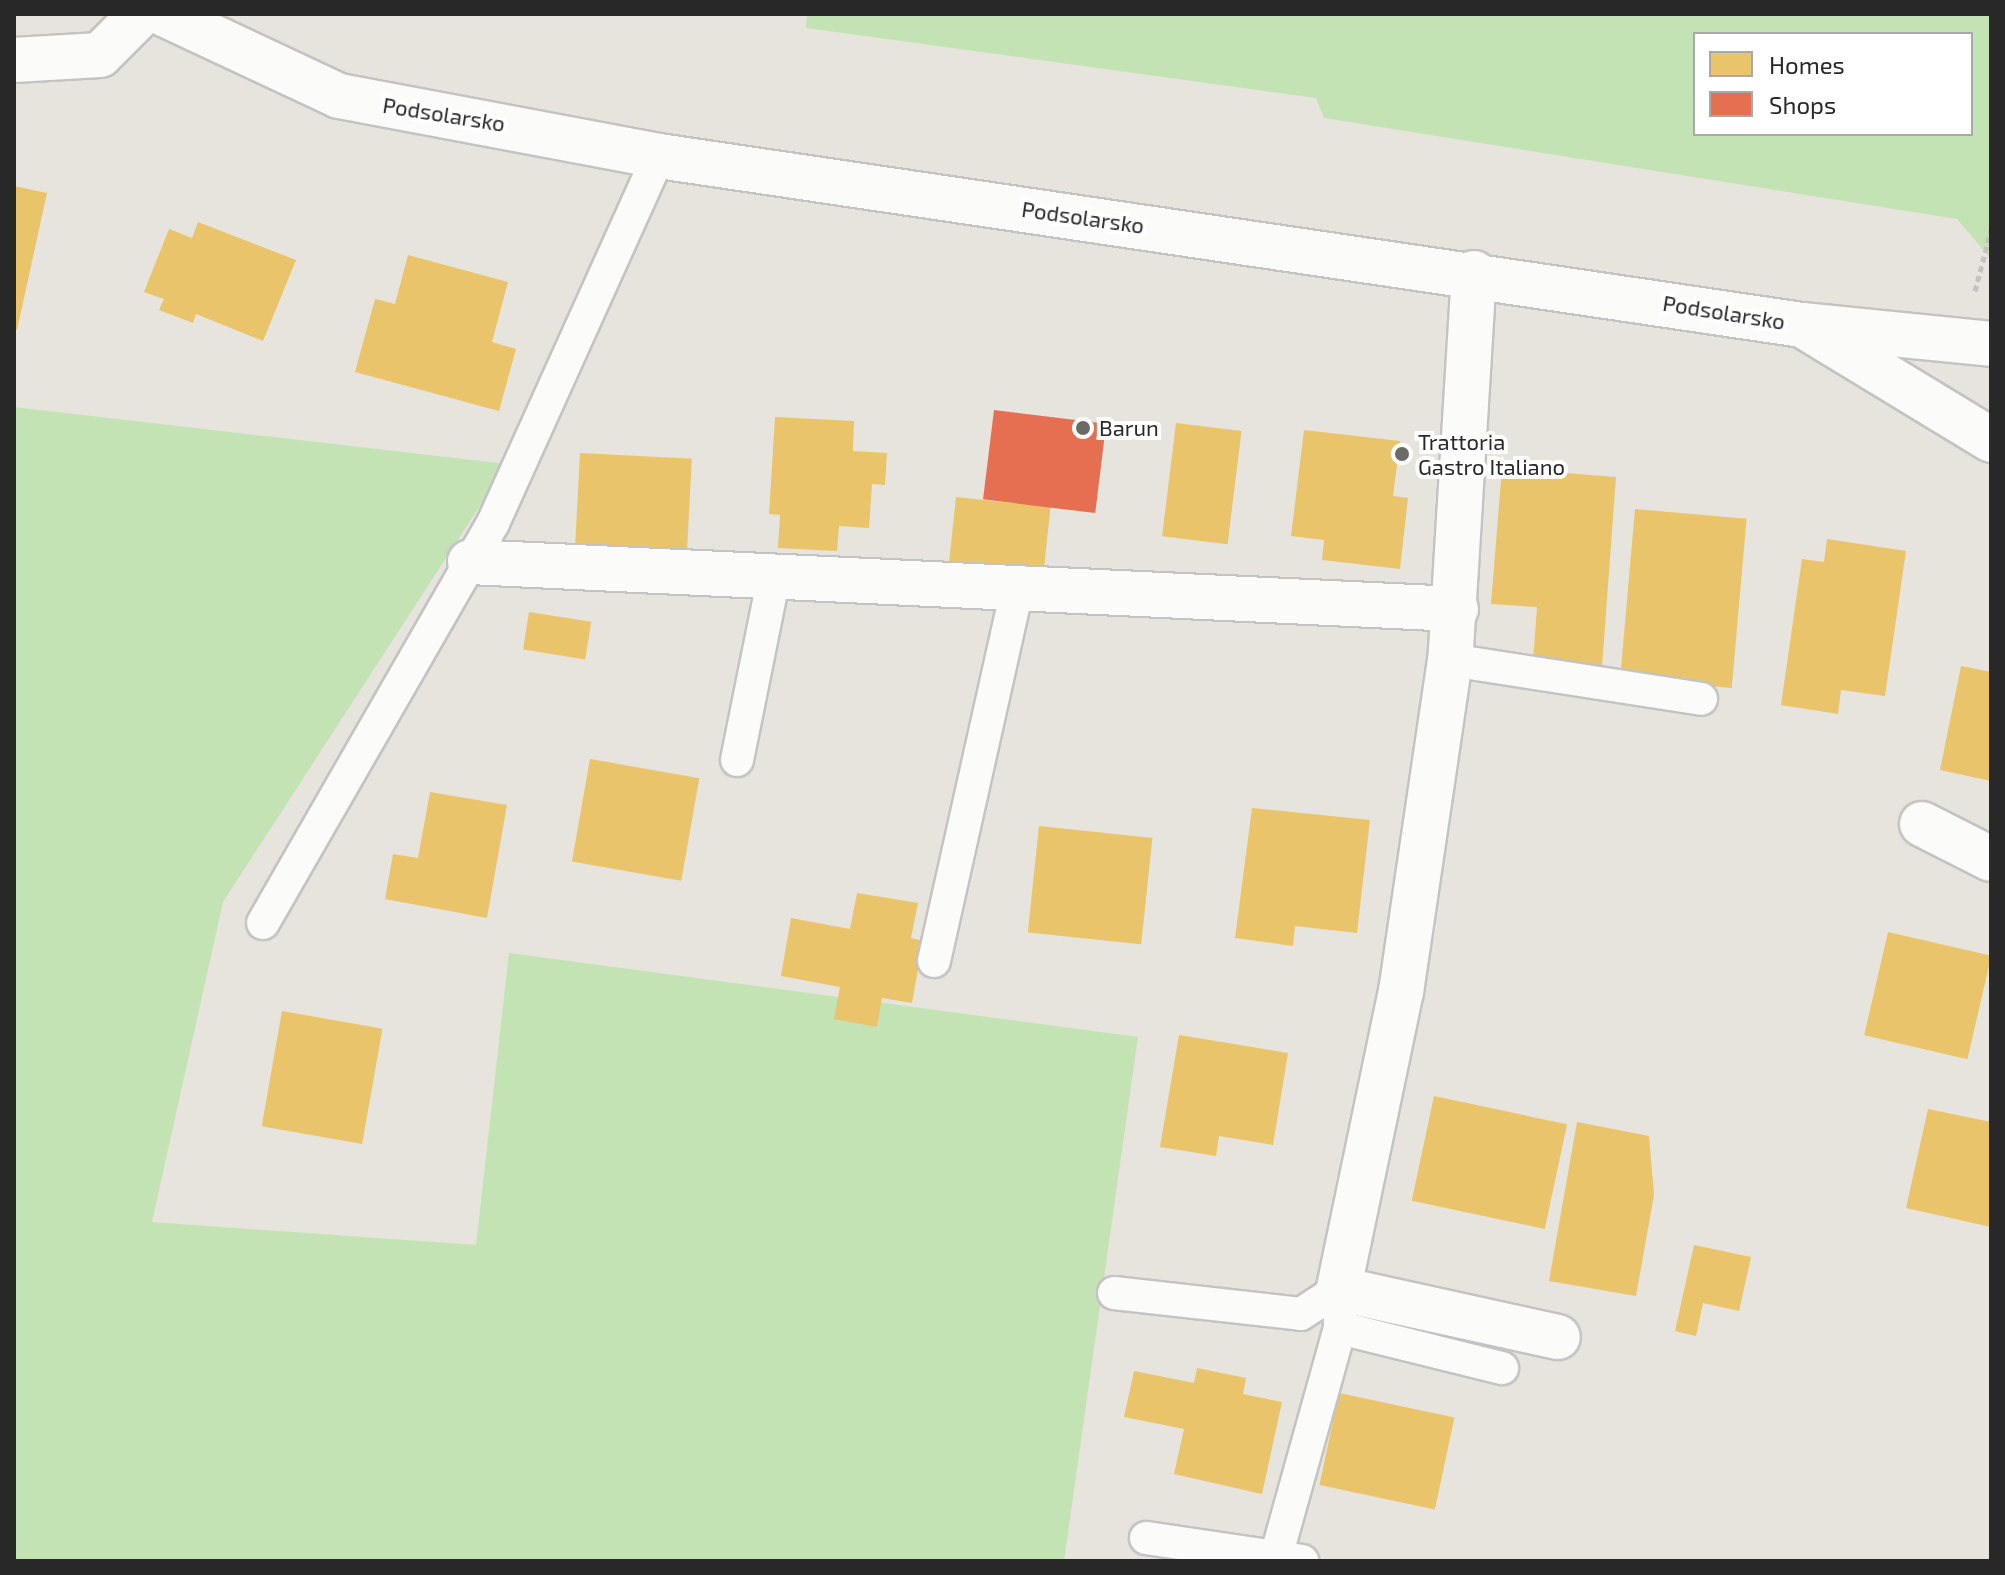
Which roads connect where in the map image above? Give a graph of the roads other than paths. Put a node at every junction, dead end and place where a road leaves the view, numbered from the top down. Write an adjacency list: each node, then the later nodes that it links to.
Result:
1 (141, 14): 3 (street)
2 (164, 14): 4 (street, Podsolarsko)
3 (14, 60)
4 (659, 156): 5 (street, Podsolarsko); 9 (lane)
5 (1474, 273): 6 (street, Podsolarsko); 12 (street)
6 (1802, 325): 7 (street); 8 (street, Podsolarsko)
7 (1991, 344)
8 (1991, 440)
9 (470, 562): 10 (street); 18 (lane)
10 (774, 576): 11 (street); 15 (lane)
11 (1017, 589): 12 (street); 19 (lane)
12 (1456, 609): 13 (street)
13 (1450, 660): 14 (lane); 21 (street)
14 (1701, 699)
15 (737, 760)
16 (1922, 824): 17 (street)
17 (1991, 859)
18 (263, 923)
19 (934, 961)
20 (1114, 1293): 21 (lane)
21 (1340, 1308): 22 (street); 23 (lane); 25 (lane)
22 (1558, 1337)
23 (1502, 1368)
24 (1146, 1538): 25 (lane)
25 (1289, 1559)

